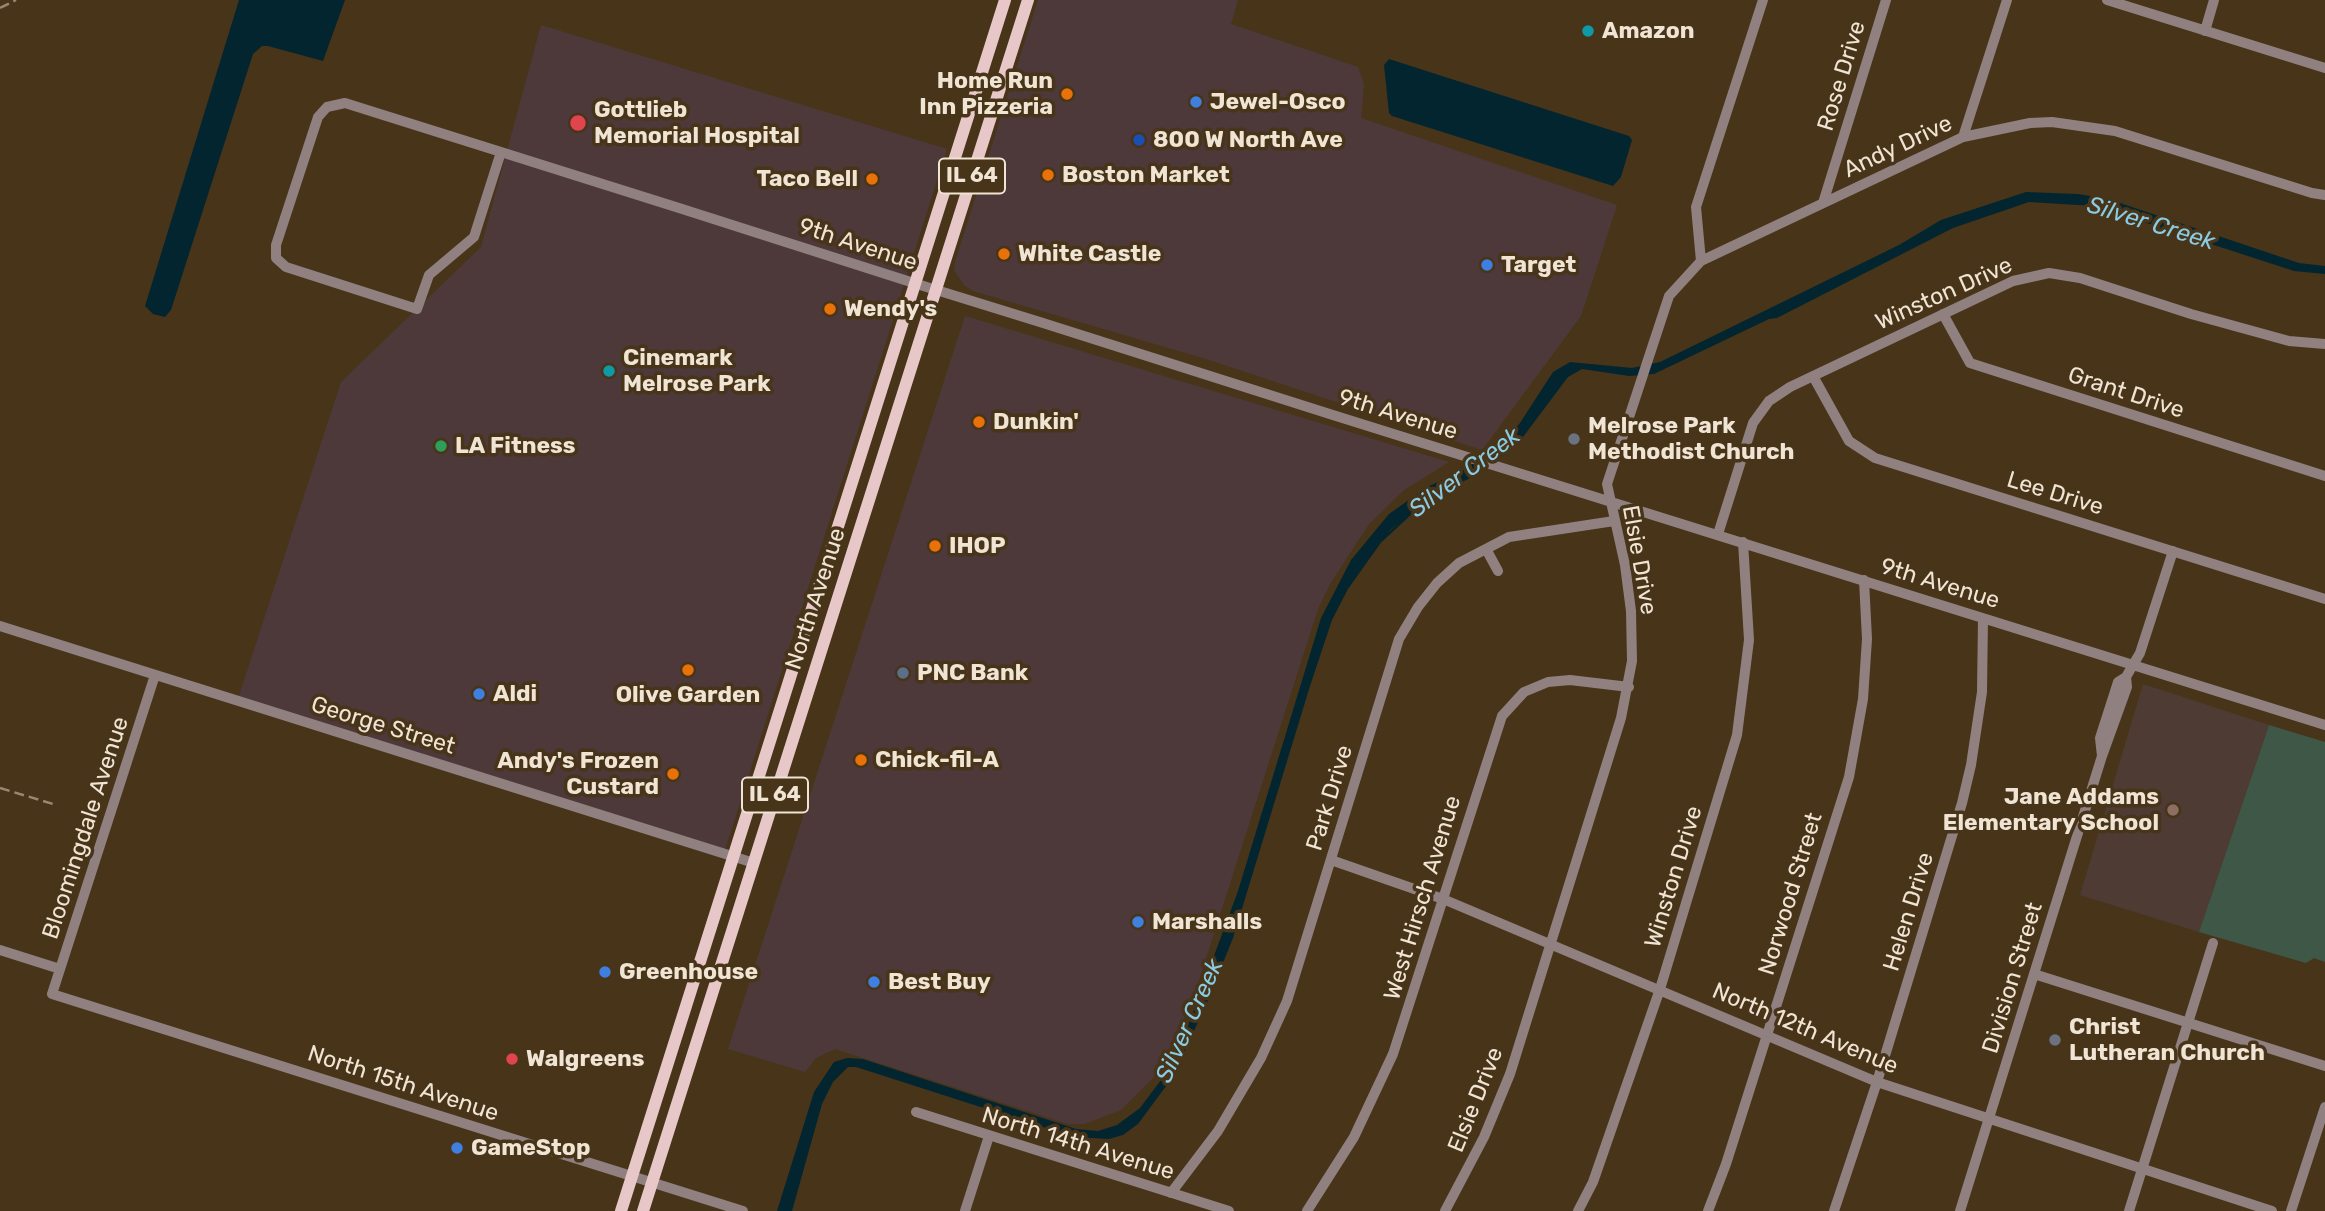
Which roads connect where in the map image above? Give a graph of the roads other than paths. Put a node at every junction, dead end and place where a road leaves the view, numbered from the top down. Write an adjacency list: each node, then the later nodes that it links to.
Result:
1 (1005, 0): 15 (main road, North Avenue / IL 64)
2 (1028, 0): 16 (main road, North Avenue / IL 64)
3 (1763, 0): 14 (street)
4 (1886, 0): 13 (street, Rose Drive)
5 (2007, 0): 10 (street)
6 (2107, 0): 8 (street)
7 (2214, 0): 8 (street)
8 (2205, 31): 9 (street)
9 (2324, 64)
10 (1963, 137): 12 (street, Andy Drive); 13 (street, Andy Drive)
11 (501, 152): 11 (street, 9th Avenue); 15 (street, 9th Avenue)
12 (2325, 195)
13 (1823, 204): 14 (street, Andy Drive)
14 (1701, 261): 21 (street, Elsie Drive)
15 (917, 284): 16 (street, 9th Avenue); 36 (main road, North Avenue / IL 64)
16 (936, 290): 21 (street, 9th Avenue); 38 (main road, North Avenue / IL 64)
17 (1943, 314): 18 (street, Winston Drive); 19 (street, Winston Drive); 20 (street, Grant Drive)
18 (2325, 344)
19 (1813, 376): 23 (street, Winston Drive); 26 (street, Lee Drive)
20 (2325, 476)
21 (1609, 500): 22 (street, Elsie Drive); 23 (street, 9th Avenue)
22 (1614, 521): 25 (street, Park Drive); 34 (street, Elsie Drive)
23 (1718, 534): 24 (street, 9th Avenue)
24 (1743, 542): 28 (street, 9th Avenue); 45 (street, Winston Drive)
25 (1486, 549): 27 (street); 37 (street, Park Drive)
26 (2173, 551): 29 (street, Lee Drive); 32 (street, Division Street)
27 (1497, 571)
28 (1864, 580): 30 (street, 9th Avenue); 48 (street, Norwood Street)
29 (2325, 600)
30 (1983, 618): 32 (street, 9th Avenue); 50 (street, Helen Drive)
31 (0, 626): 33 (street, George Street)
32 (2131, 664): 35 (street, 9th Avenue); 44 (street, Division Street)
33 (155, 675): 36 (street, George Street); 43 (street, Bloomingdale Avenue)
34 (1629, 687): 39 (street, West Hirsch Avenue); 41 (street, Elsie Drive)
35 (2325, 725)
36 (735, 857): 38 (street, George Street); 56 (main road, North Avenue / IL 64)
37 (1331, 860): 39 (street, North 12th Avenue); 58 (street, Park Drive)
38 (754, 863): 57 (main road, North Avenue / IL 64)
39 (1443, 899): 41 (street, North 12th Avenue); 64 (street, West Hirsch Avenue)
40 (2213, 943): 47 (street)
41 (1551, 944): 45 (street, North 12th Avenue); 65 (street, Elsie Drive)
42 (0, 950): 43 (street)
43 (60, 969): 46 (street, Bloomingdale Avenue)
44 (2034, 974): 47 (street); 53 (street, Division Street)
45 (1660, 989): 48 (street, North 12th Avenue); 66 (street, Winston Drive)
46 (52, 994): 56 (street, North 15th Avenue)
47 (2188, 1023): 49 (street); 55 (street)
48 (1767, 1036): 50 (street, North 12th Avenue); 67 (street, Norwood Street)
49 (2325, 1066)
50 (1877, 1082): 53 (street, North 12th Avenue); 68 (street, Helen Drive)
51 (2325, 1107): 72 (street)
52 (916, 1112): 54 (street, North 14th Avenue)
53 (1988, 1120): 55 (street, North 12th Avenue); 69 (street, Division Street)
54 (989, 1136): 58 (street, North 14th Avenue); 62 (street)
55 (2142, 1169): 70 (street); 71 (street, North 12th Avenue)
56 (632, 1177): 57 (street, North 15th Avenue); 59 (main road, North Avenue / IL 64)
57 (652, 1183): 60 (main road, North Avenue / IL 64); 61 (street, North 15th Avenue)
58 (1171, 1193): 63 (street, North 14th Avenue)
59 (621, 1211)
60 (643, 1211)
61 (743, 1211)
62 (965, 1211)
63 (1229, 1211)
64 (1307, 1211)
65 (1445, 1211)
66 (1578, 1211)
67 (1707, 1211)
68 (1834, 1211)
69 (1960, 1211)
70 (2129, 1211)
71 (2272, 1211)
72 (2291, 1211)

